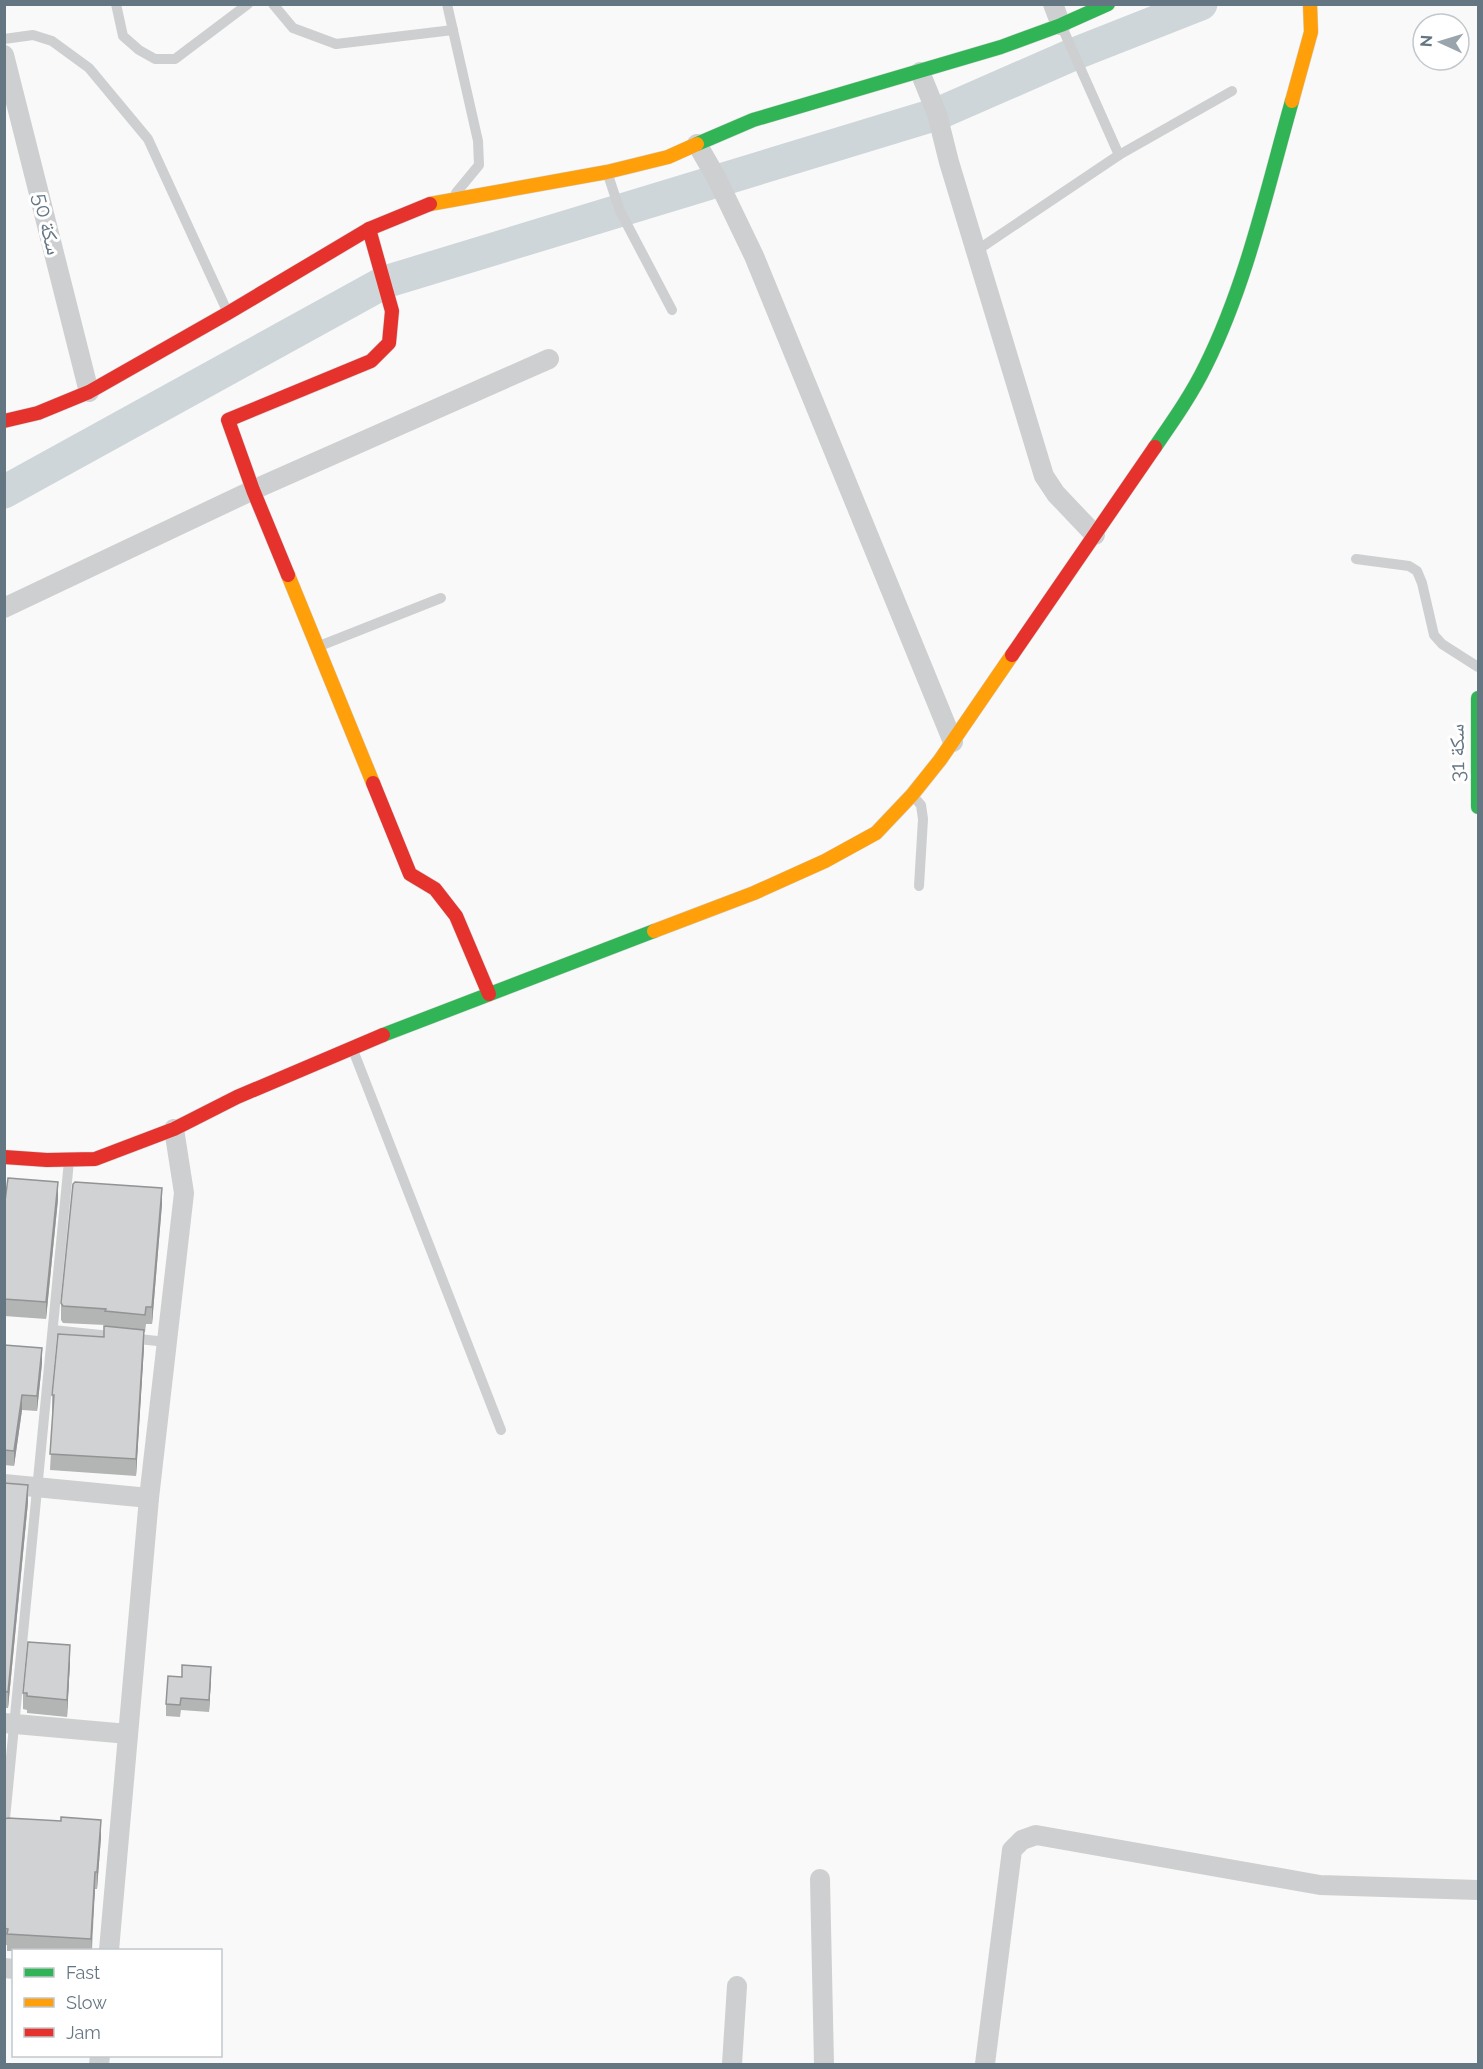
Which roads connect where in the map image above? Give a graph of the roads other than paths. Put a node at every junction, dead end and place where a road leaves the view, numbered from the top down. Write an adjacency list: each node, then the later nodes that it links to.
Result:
1 (116, 4): 2 (lane)
2 (249, 4)
3 (273, 4): 9 (lane)
4 (447, 4): 9 (lane)
5 (1053, 4): 8 (street)
6 (1108, 4): 8 (street)
7 (1310, 4): 26 (street)
8 (1061, 25): 12 (street); 15 (lane)
9 (453, 30): 17 (lane)
10 (4, 39): 21 (lane)
11 (4, 55): 23 (street, سكة 50)
12 (920, 72): 14 (street); 19 (street)
13 (1232, 91): 15 (lane)
14 (697, 144): 16 (street); 33 (street)
15 (1119, 155): 19 (lane)
16 (607, 172): 17 (street); 20 (lane)
17 (448, 200): 18 (street)
18 (369, 229): 21 (street); 25 (street)
19 (976, 251): 26 (street)
20 (672, 310)
21 (228, 313): 23 (street)
22 (549, 360): 25 (street)
23 (89, 392): 24 (street)
24 (4, 421)
25 (253, 490): 29 (street); 30 (street)
26 (1095, 535): 33 (street)
27 (1356, 559): 31 (lane)
28 (441, 598): 30 (lane)
29 (4, 608)
30 (317, 647): 38 (street)
31 (1479, 667)
32 (1479, 698): 35 (street, سكة 31)
33 (952, 742): 34 (street)
34 (912, 795): 37 (lane); 38 (street)
35 (1478, 801): 36 (street, سكة 31)
36 (1479, 807)
37 (919, 886)
38 (489, 994): 39 (street)
39 (352, 1048): 40 (street); 45 (lane)
40 (174, 1129): 42 (street); 44 (street)
41 (4, 1157): 42 (street)
42 (69, 1160): 43 (lane)
43 (53, 1330): 44 (lane); 47 (lane)
44 (167, 1342): 48 (street)
45 (501, 1430)
46 (4, 1484): 47 (street)
47 (38, 1487): 48 (street); 49 (lane)
48 (149, 1498): 50 (street)
49 (9, 1724): 50 (street); 51 (lane)
50 (128, 1734): 54 (street)
51 (4, 1829)
52 (820, 1879): 57 (street)
53 (1479, 1890): 58 (street)
54 (109, 1949)
55 (737, 1986): 56 (street)
56 (732, 2064)
57 (824, 2064)
58 (985, 2064)

